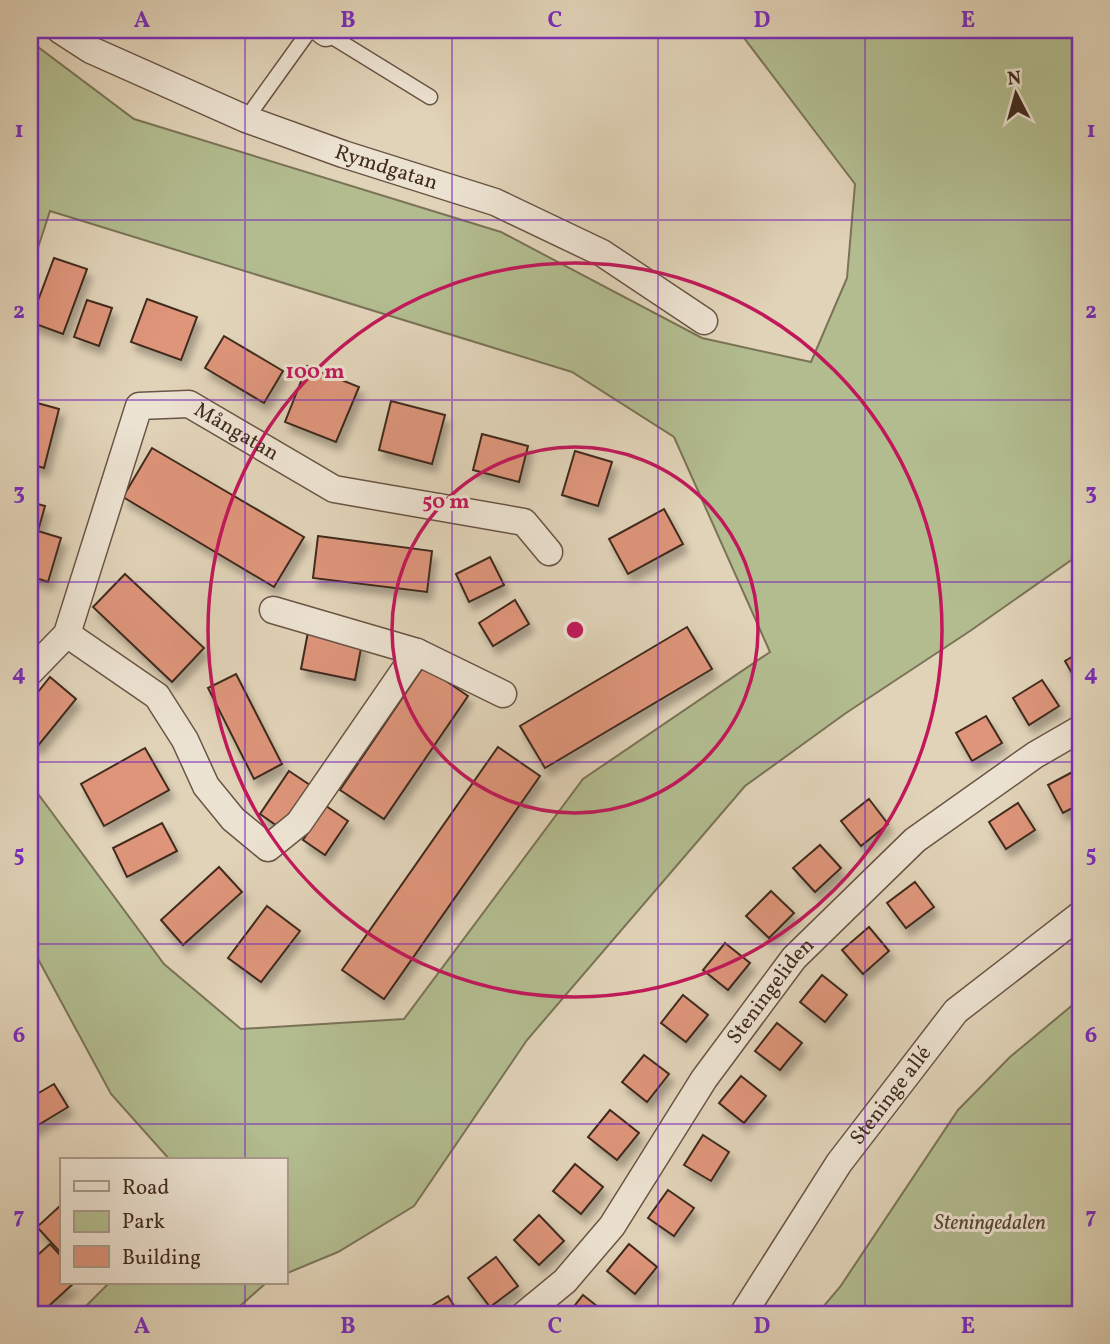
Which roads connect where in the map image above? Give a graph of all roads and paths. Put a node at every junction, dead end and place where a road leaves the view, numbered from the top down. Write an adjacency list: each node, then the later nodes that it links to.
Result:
1 (60, 30): 4 (street, Rymdgatan)
2 (324, 31): 3 (lane); 4 (lane)
3 (430, 97)
4 (246, 119): 5 (street, Rymdgatan)
5 (704, 321)
6 (549, 552): 8 (street, Mångatan)
7 (273, 610): 9 (street)
8 (67, 634): 9 (street); 10 (street, Mångatan)
9 (417, 652): 11 (street)
10 (30, 671)
11 (503, 694)
12 (1080, 729): 14 (street, Steningeliden)
13 (1080, 915): 15 (street, Steninge allé)
14 (526, 1314)
15 (743, 1314)

